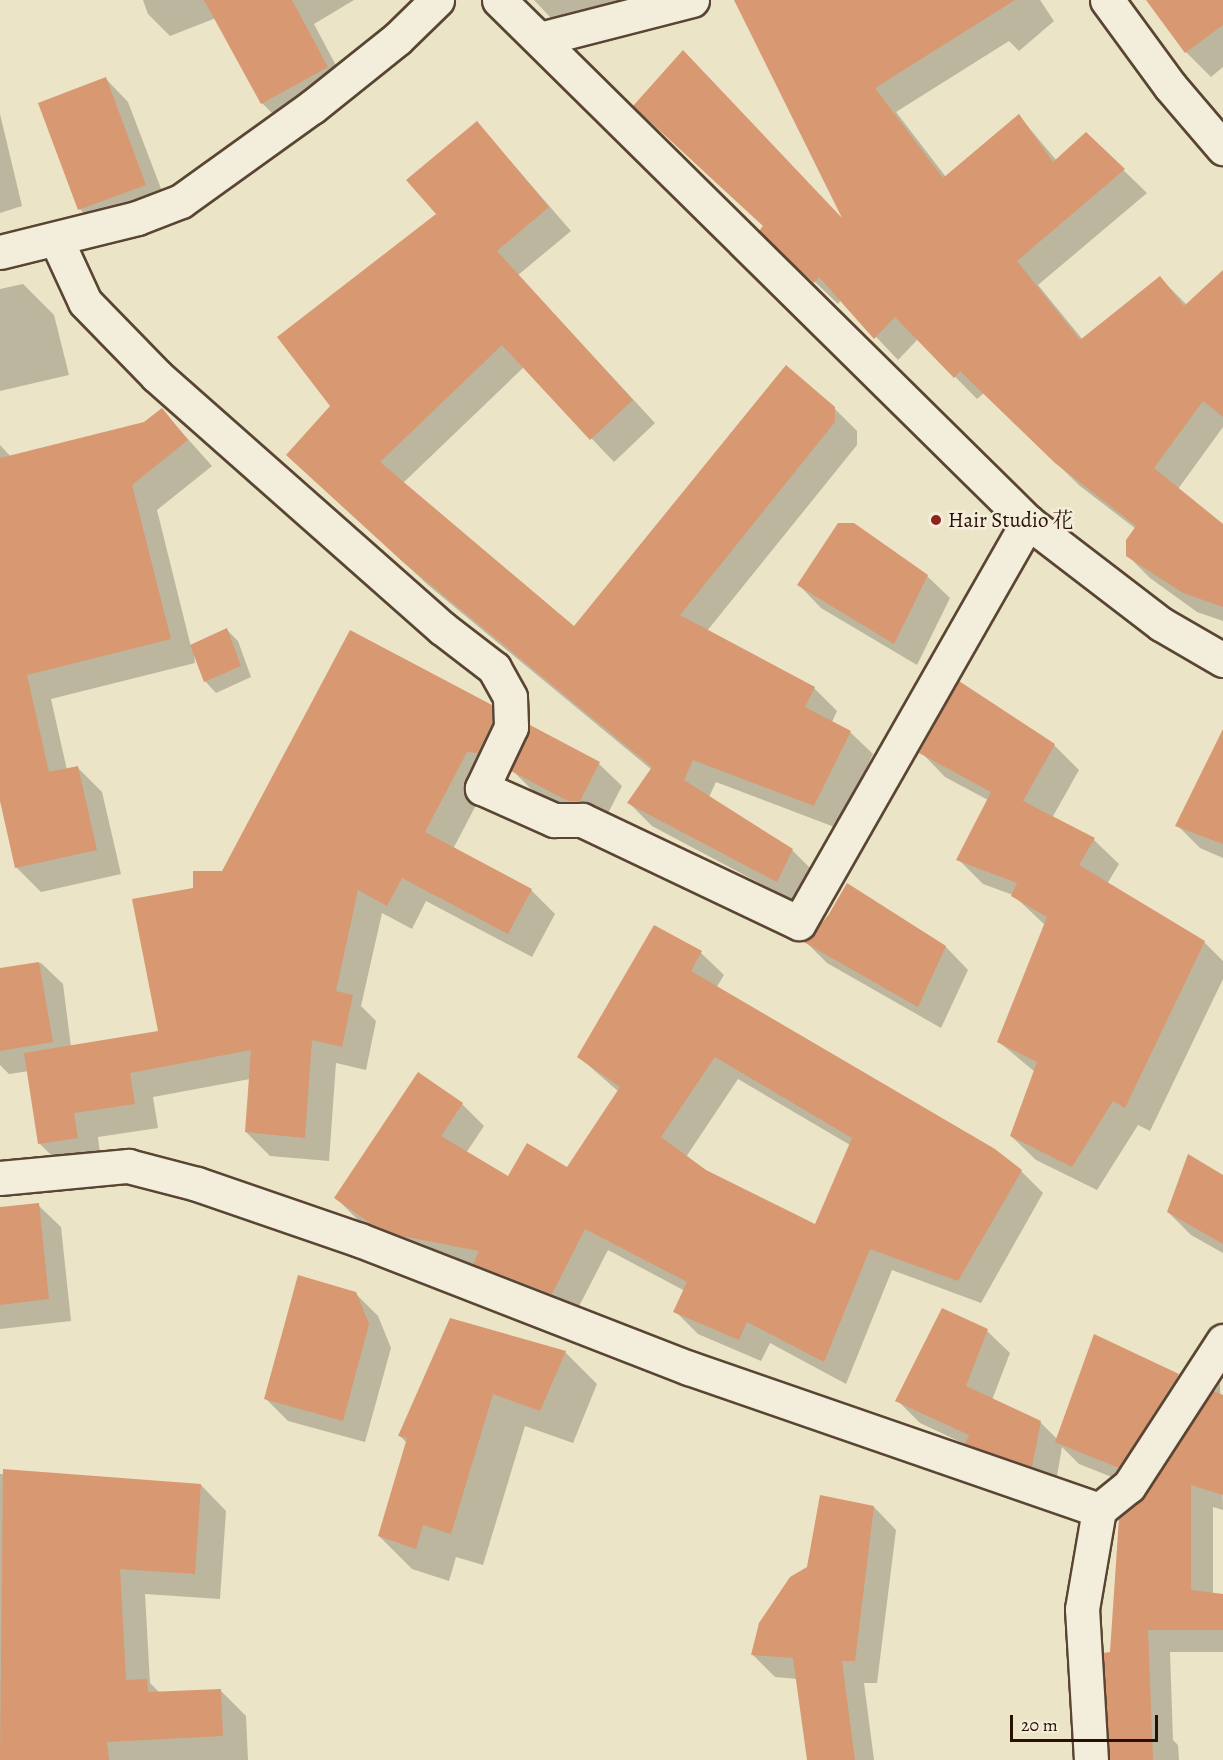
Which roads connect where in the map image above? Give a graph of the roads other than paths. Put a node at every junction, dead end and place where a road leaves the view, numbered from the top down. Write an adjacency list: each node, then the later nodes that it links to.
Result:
1 (437, 0): 7 (street)
2 (499, 0): 5 (street)
3 (693, 0): 5 (street)
4 (1107, 0): 6 (street)
5 (540, 39): 9 (street)
6 (1223, 148)
7 (56, 239): 8 (street); 9 (street)
8 (0, 252)
9 (1028, 522): 10 (street)
10 (1223, 660)
11 (0, 1179): 13 (street)
12 (1223, 1341): 13 (street)
13 (1099, 1510): 14 (street)
14 (1091, 1760)

